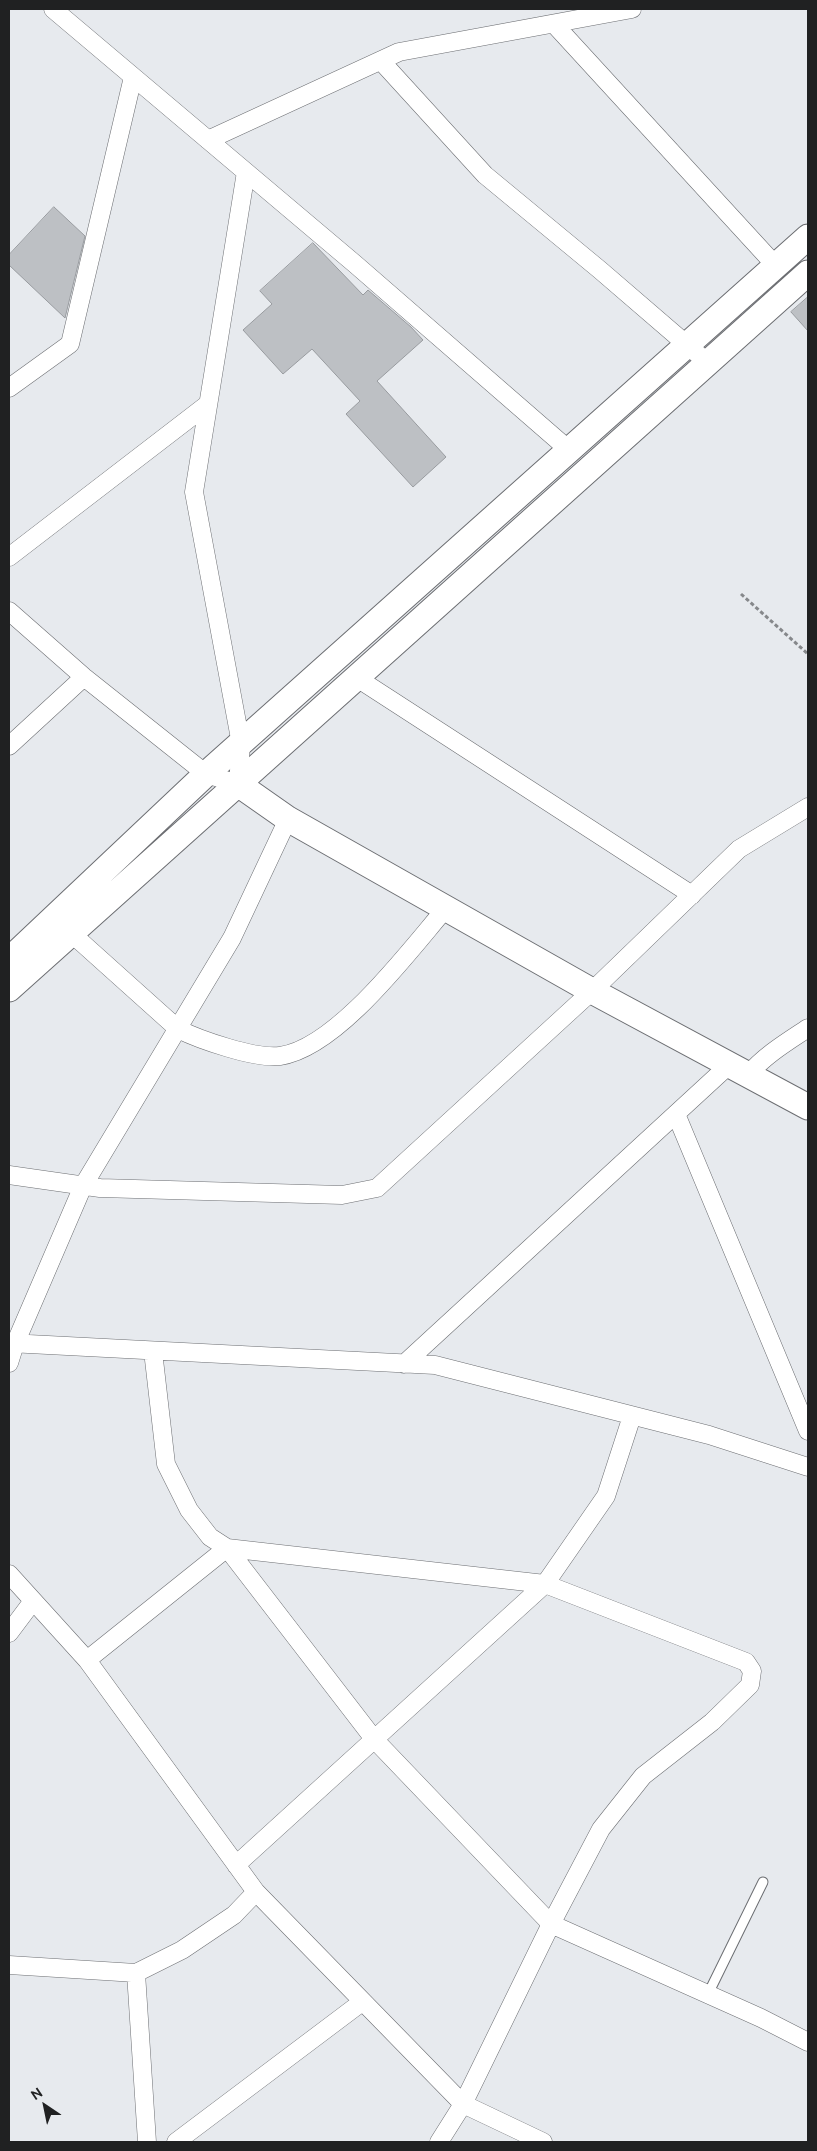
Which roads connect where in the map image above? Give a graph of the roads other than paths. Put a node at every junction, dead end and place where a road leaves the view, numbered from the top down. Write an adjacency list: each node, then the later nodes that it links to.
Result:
1 (53, 9): 5 (street)
2 (632, 9): 3 (street)
3 (554, 24): 4 (street); 9 (street)
4 (381, 61): 6 (street); 11 (street)
5 (133, 77): 6 (street); 13 (street)
6 (208, 140): 7 (street)
7 (246, 172): 14 (street); 15 (street)
8 (808, 237): 9 (street)
9 (776, 266): 11 (street)
10 (808, 273): 12 (street)
11 (687, 345): 12 (street); 15 (street)
12 (708, 363): 16 (street)
13 (9, 388)
14 (208, 404): 17 (street); 21 (street)
15 (570, 450): 16 (street); 21 (street)
16 (591, 468): 20 (street)
17 (9, 558)
18 (9, 610): 19 (street)
19 (84, 677): 22 (street); 23 (street)
20 (357, 678): 24 (street); 27 (street)
21 (241, 744): 23 (street); 24 (street)
22 (9, 746)
23 (206, 774): 24 (street); 30 (street)
24 (238, 784): 26 (street); 29 (street)
25 (808, 807): 27 (street)
26 (288, 819): 28 (street); 34 (street)
27 (692, 895): 32 (street)
28 (446, 908): 32 (street); 34 (street)
29 (71, 933): 31 (street); 34 (street)
30 (9, 960)
31 (9, 989)
32 (592, 991): 35 (street); 39 (street)
33 (808, 1028): 35 (street)
34 (178, 1029): 39 (street)
35 (739, 1070): 36 (street); 37 (street)
36 (808, 1107)
37 (676, 1114): 43 (street); 45 (street)
38 (9, 1175): 39 (street)
39 (83, 1186): 40 (street)
40 (12, 1344): 41 (street); 42 (street)
41 (153, 1352): 43 (street); 47 (street)
42 (9, 1363)
43 (404, 1364): 44 (street)
44 (632, 1416): 46 (street); 49 (street)
45 (808, 1431)
46 (808, 1467)
47 (227, 1548): 49 (street); 52 (street); 53 (street)
48 (9, 1574): 50 (street)
49 (545, 1584): 53 (street); 57 (street)
50 (33, 1601): 51 (street); 52 (street)
51 (9, 1633)
52 (87, 1660): 54 (street)
53 (374, 1739): 54 (street); 57 (street)
54 (236, 1865): 56 (street)
55 (764, 1882): 60 (lane)
56 (256, 1892): 59 (street); 61 (street)
57 (551, 1924): 60 (street); 63 (street)
58 (9, 1964): 59 (street)
59 (136, 1973): 64 (street)
60 (708, 1994): 62 (street)
61 (362, 2002): 63 (street); 65 (street)
62 (808, 2042)
63 (463, 2104): 66 (street); 67 (street)
64 (147, 2142)
65 (176, 2142)
66 (439, 2142)
67 (543, 2142)

